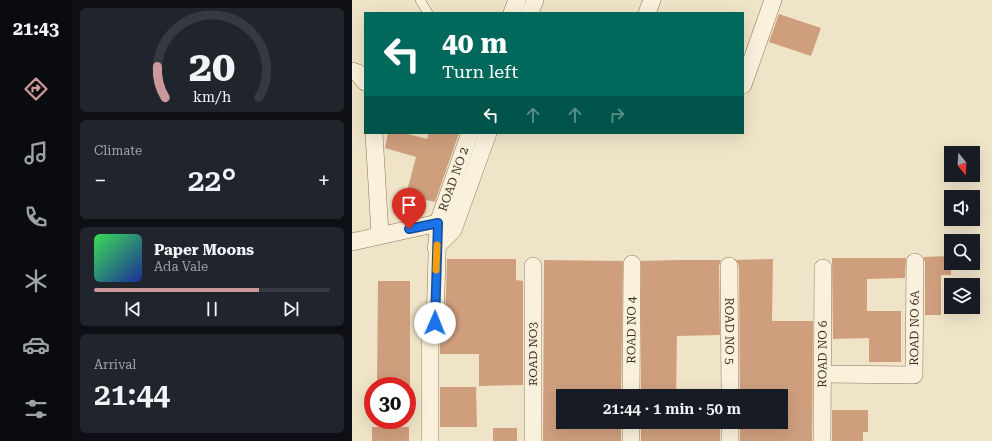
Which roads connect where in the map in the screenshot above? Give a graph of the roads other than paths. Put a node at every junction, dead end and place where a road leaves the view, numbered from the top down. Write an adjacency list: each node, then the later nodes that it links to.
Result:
1 (420, 0): 6 (lane)
2 (517, 0): 7 (street)
3 (535, 0): 8 (street)
4 (652, 0): 9 (street)
5 (773, 0): 12 (street)
6 (427, 12)
7 (512, 12)
8 (530, 12)
9 (647, 12)
10 (352, 71): 11 (street)
11 (364, 81)
12 (744, 82)
13 (374, 134): 17 (street)
14 (470, 134): 16 (street, ROAD NO 2)
15 (488, 134): 19 (street)
16 (438, 223): 17 (street); 19 (street, ROAD NO 2)
17 (380, 236): 18 (street)
18 (352, 242)
19 (436, 247): 25 (street, ROAD NO 2)
20 (914, 262): 26 (street, ROAD NO 6A)
21 (632, 264): 27 (street, ROAD NO 4)
22 (532, 266): 33 (street, ROAD NO3)
23 (730, 266): 28 (street, ROAD NO 5)
24 (823, 268): 26 (street, ROAD NO 6)
25 (435, 323): 31 (street, ROAD NO 2); 32 (street)
26 (823, 374): 36 (street, ROAD NO 6)
27 (631, 389)
28 (730, 389)
29 (631, 429): 34 (street)
30 (730, 429): 35 (street)
31 (430, 441)
32 (440, 441)
33 (533, 441)
34 (631, 441)
35 (730, 441)
36 (822, 441)

